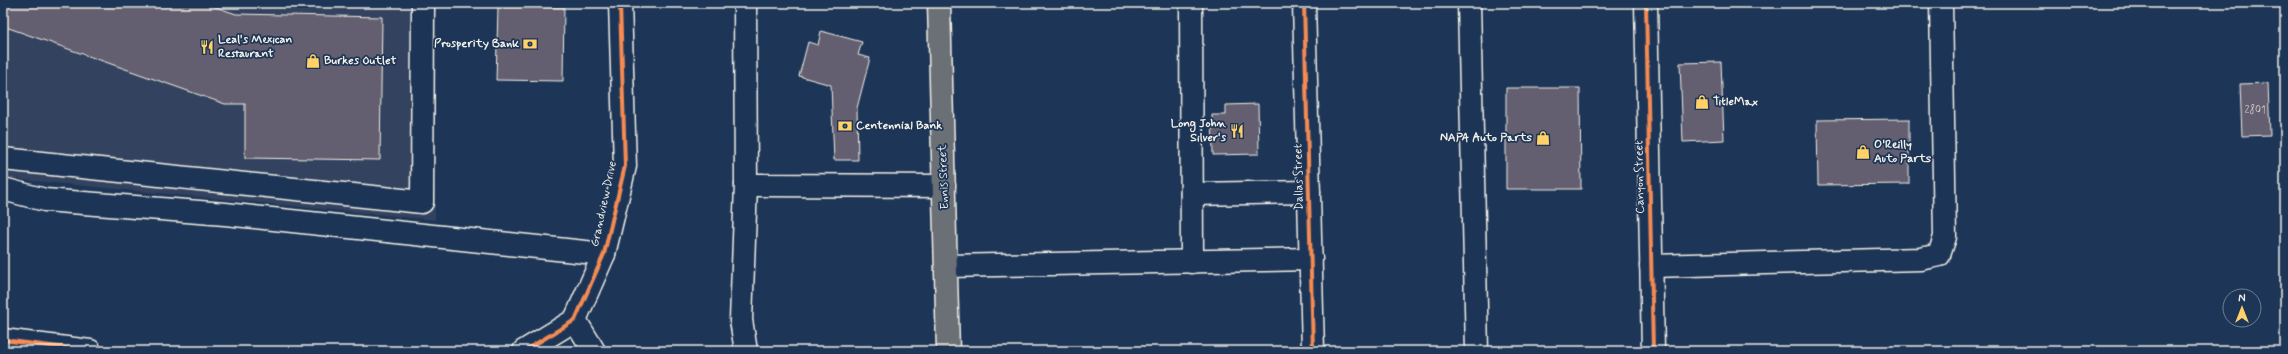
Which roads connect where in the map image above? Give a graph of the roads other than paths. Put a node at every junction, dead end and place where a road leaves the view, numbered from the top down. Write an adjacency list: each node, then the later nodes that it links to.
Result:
1 (423, 3): 10 (street)
2 (620, 3): 16 (street, Grandview Drive)
3 (745, 3): 11 (street)
4 (939, 3): 12 (main road, Ennis Street)
5 (1191, 3): 15 (street)
6 (1304, 3): 14 (street, Dallas Street)
7 (1469, 3): 29 (street)
8 (1646, 3): 20 (street, Canyon Street)
9 (1941, 3): 20 (street)
10 (3, 159)
11 (746, 185): 12 (street); 26 (street)
12 (944, 186): 19 (main road, Ennis Street)
13 (3, 189): 16 (street)
14 (1309, 192): 15 (street); 17 (street, Dallas Street)
15 (1192, 194): 18 (street)
16 (604, 254): 21 (street, Grandview Drive)
17 (1311, 259): 18 (street); 28 (street, Dallas Street)
18 (1192, 262): 19 (street)
19 (946, 266): 27 (main road, Ennis Street)
20 (1652, 266): 30 (street, Canyon Street)
21 (575, 320): 24 (street); 25 (street)
22 (3, 340): 23 (street)
23 (90, 351)
24 (524, 351)
25 (594, 351)
26 (746, 351)
27 (948, 351)
28 (1313, 351)
29 (1477, 351)
30 (1653, 351)

